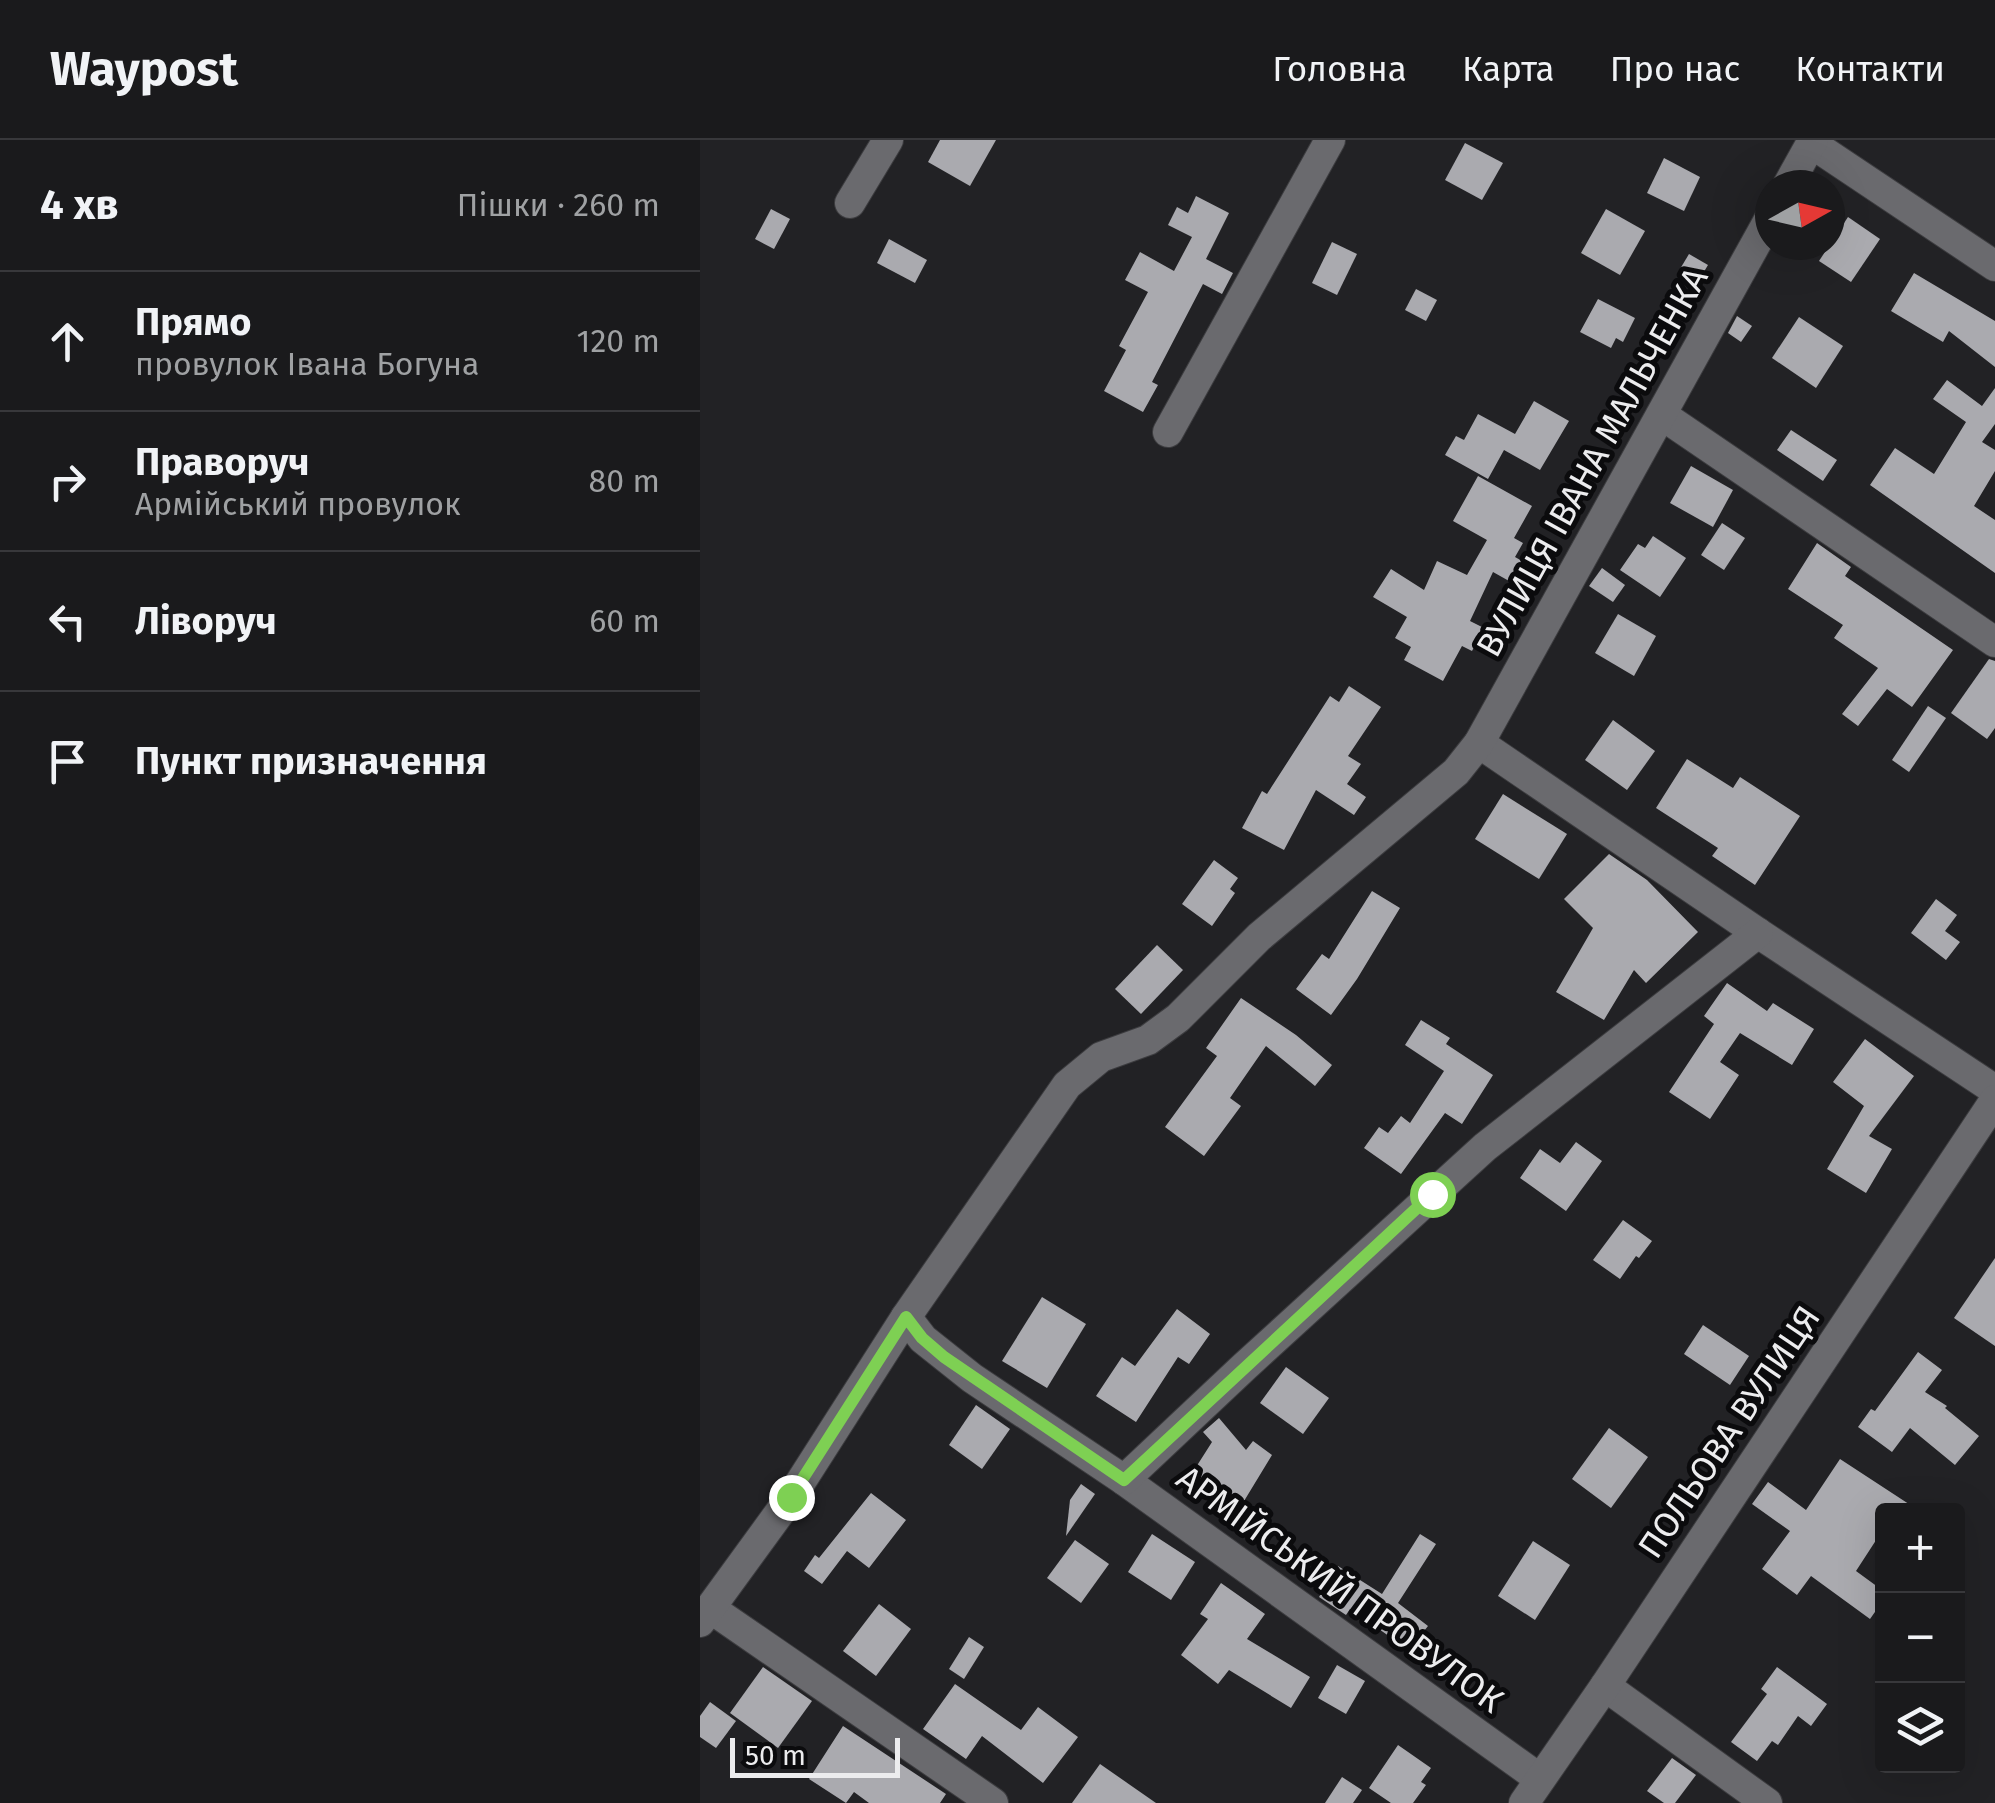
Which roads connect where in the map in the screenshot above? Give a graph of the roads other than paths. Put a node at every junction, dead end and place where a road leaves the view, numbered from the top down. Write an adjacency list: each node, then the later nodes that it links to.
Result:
1 (888, 140): 5 (street)
2 (1330, 140): 9 (street)
3 (1812, 141): 4 (street); 7 (street)
4 (1796, 170)
5 (850, 203)
6 (1755, 245): 8 (street, ВУЛИЦЯ ІВАНА МАЛЬЧЕНКА)
7 (1995, 266)
8 (1662, 415): 10 (street); 11 (street, ВУЛИЦЯ ІВАНА МАЛЬЧЕНКА)
9 (1168, 432)
10 (1995, 642)
11 (1479, 743): 12 (street); 15 (street, ВУЛИЦЯ ІВАНА МАЛЬЧЕНКА)
12 (1758, 933): 13 (street); 16 (street)
13 (1995, 1090)
14 (1995, 1100): 18 (street, ПОЛЬОВА ВУЛИЦЯ)
15 (906, 1317): 16 (street, АРМІЙСЬКИЙ ПРОВУЛОК); 17 (street, ВУЛИЦЯ ІВАНА МАЛЬЧЕНКА)
16 (1124, 1480): 19 (street, АРМІЙСЬКИЙ ПРОВУЛОК)
17 (705, 1615): 20 (street)
18 (1605, 1686): 19 (street, ПОЛЬОВА ВУЛИЦЯ); 21 (street)
19 (1532, 1791)
20 (992, 1803)
21 (1767, 1803)

